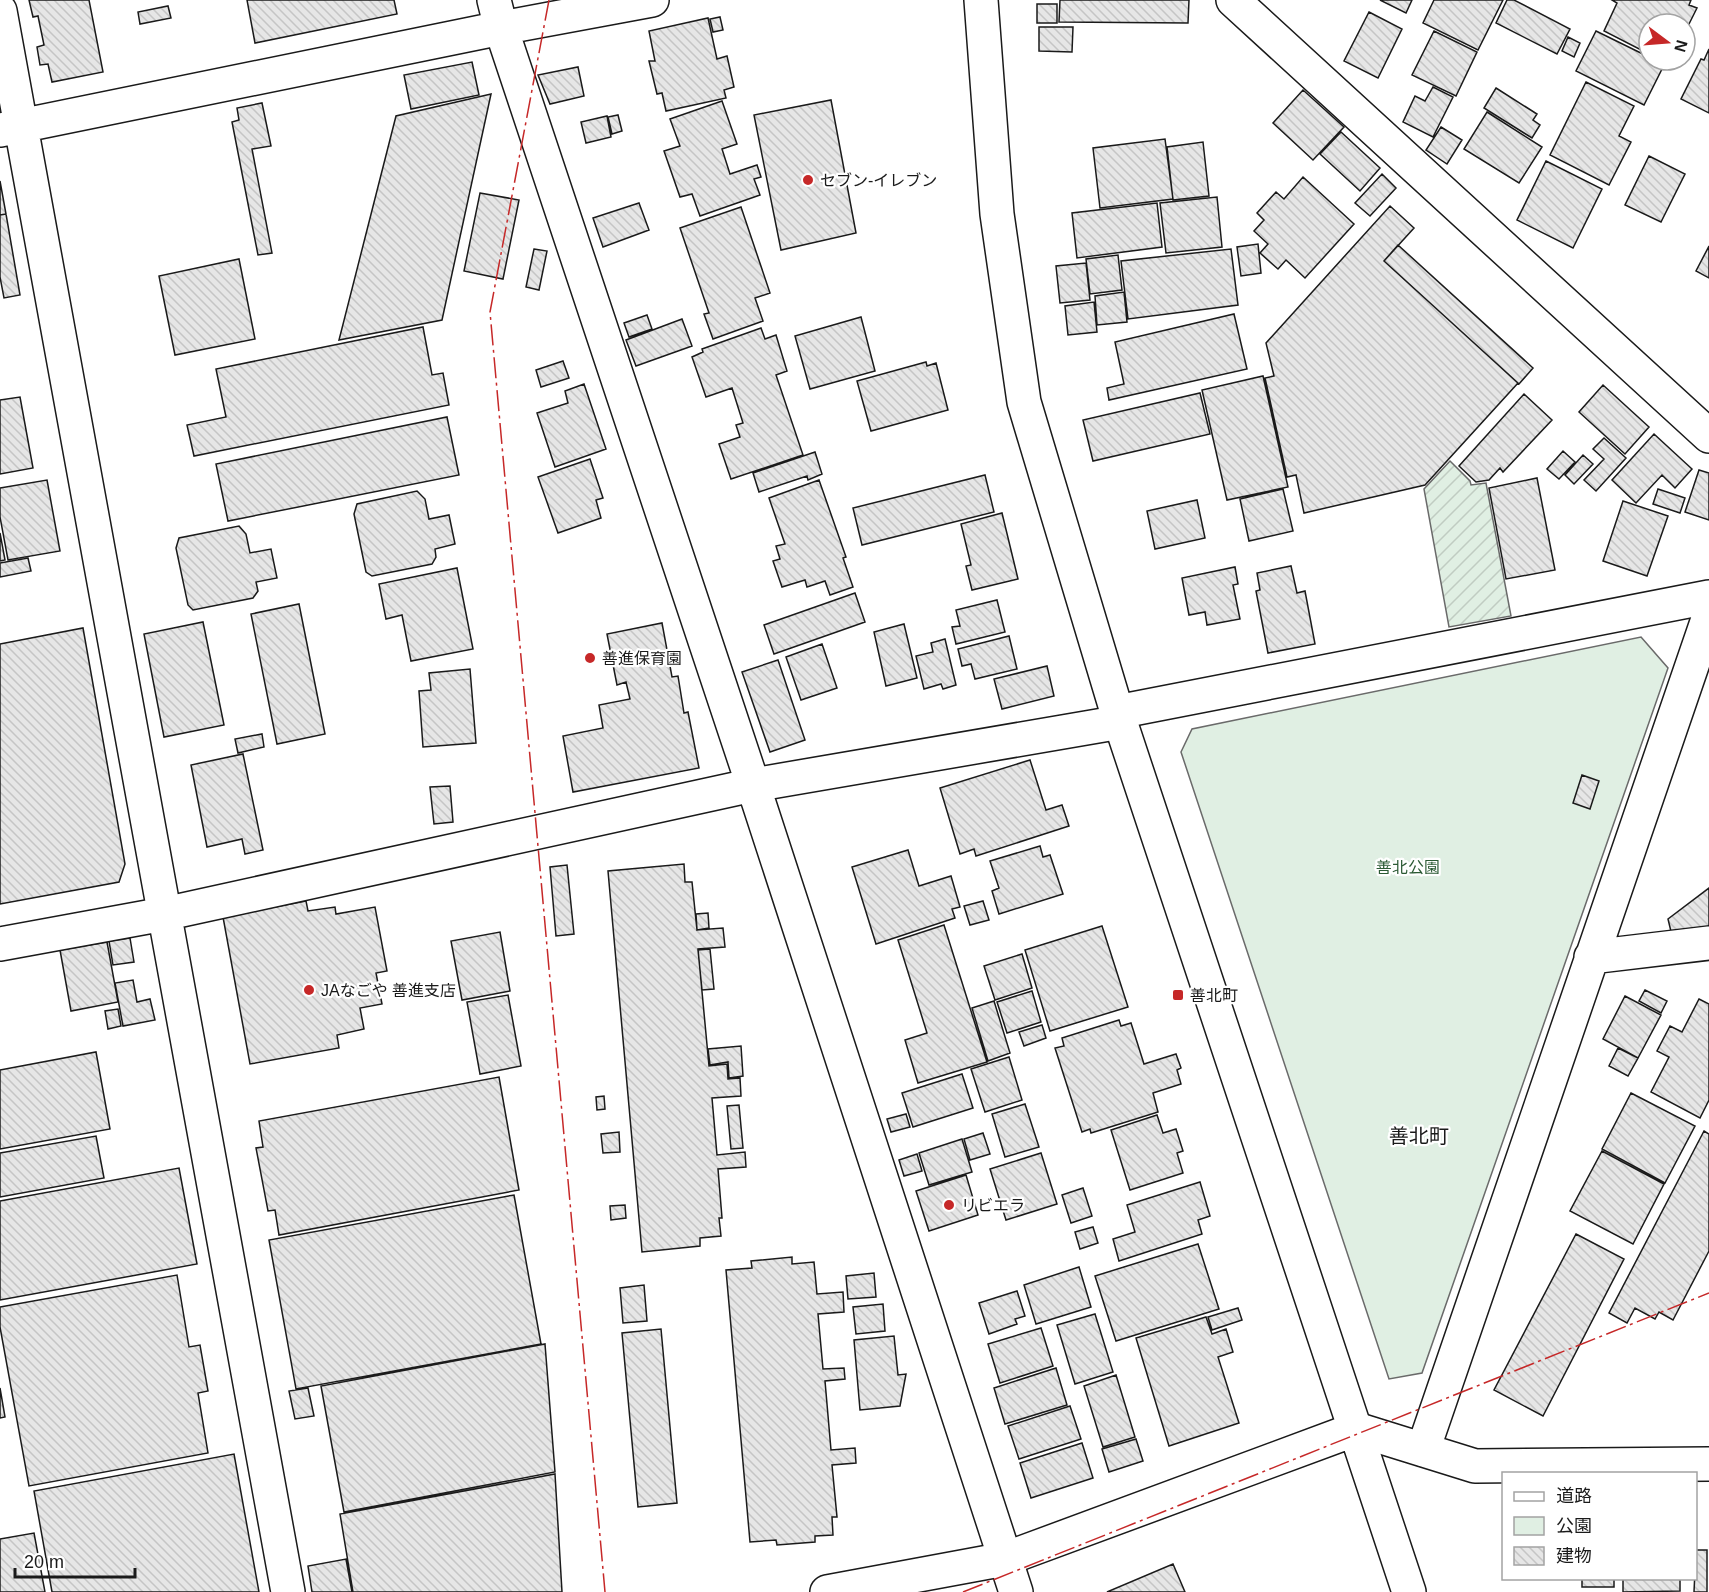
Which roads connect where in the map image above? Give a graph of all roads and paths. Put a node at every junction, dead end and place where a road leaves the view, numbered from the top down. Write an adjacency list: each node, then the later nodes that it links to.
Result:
1 (652, 0): 5 (street)
2 (981, 0): 10 (street)
3 (1233, 0): 7 (street)
4 (0, 11): 6 (street)
5 (497, 14): 6 (street); 11 (street)
6 (11, 129): 12 (street)
7 (1709, 436)
8 (1709, 597): 10 (street)
9 (1709, 616): 15 (street)
10 (1119, 717): 11 (street); 16 (street)
11 (753, 785): 12 (street); 19 (street)
12 (165, 914): 14 (street); 20 (street)
13 (1709, 943): 15 (street)
14 (0, 944)
15 (1591, 957): 17 (street)
16 (1356, 1429): 17 (street); 19 (street); 23 (street)
17 (1423, 1450): 18 (street)
18 (1709, 1464)
19 (1005, 1558): 21 (street); 22 (street)
20 (288, 1592)
21 (827, 1592)
22 (1016, 1592)
23 (1409, 1592)

